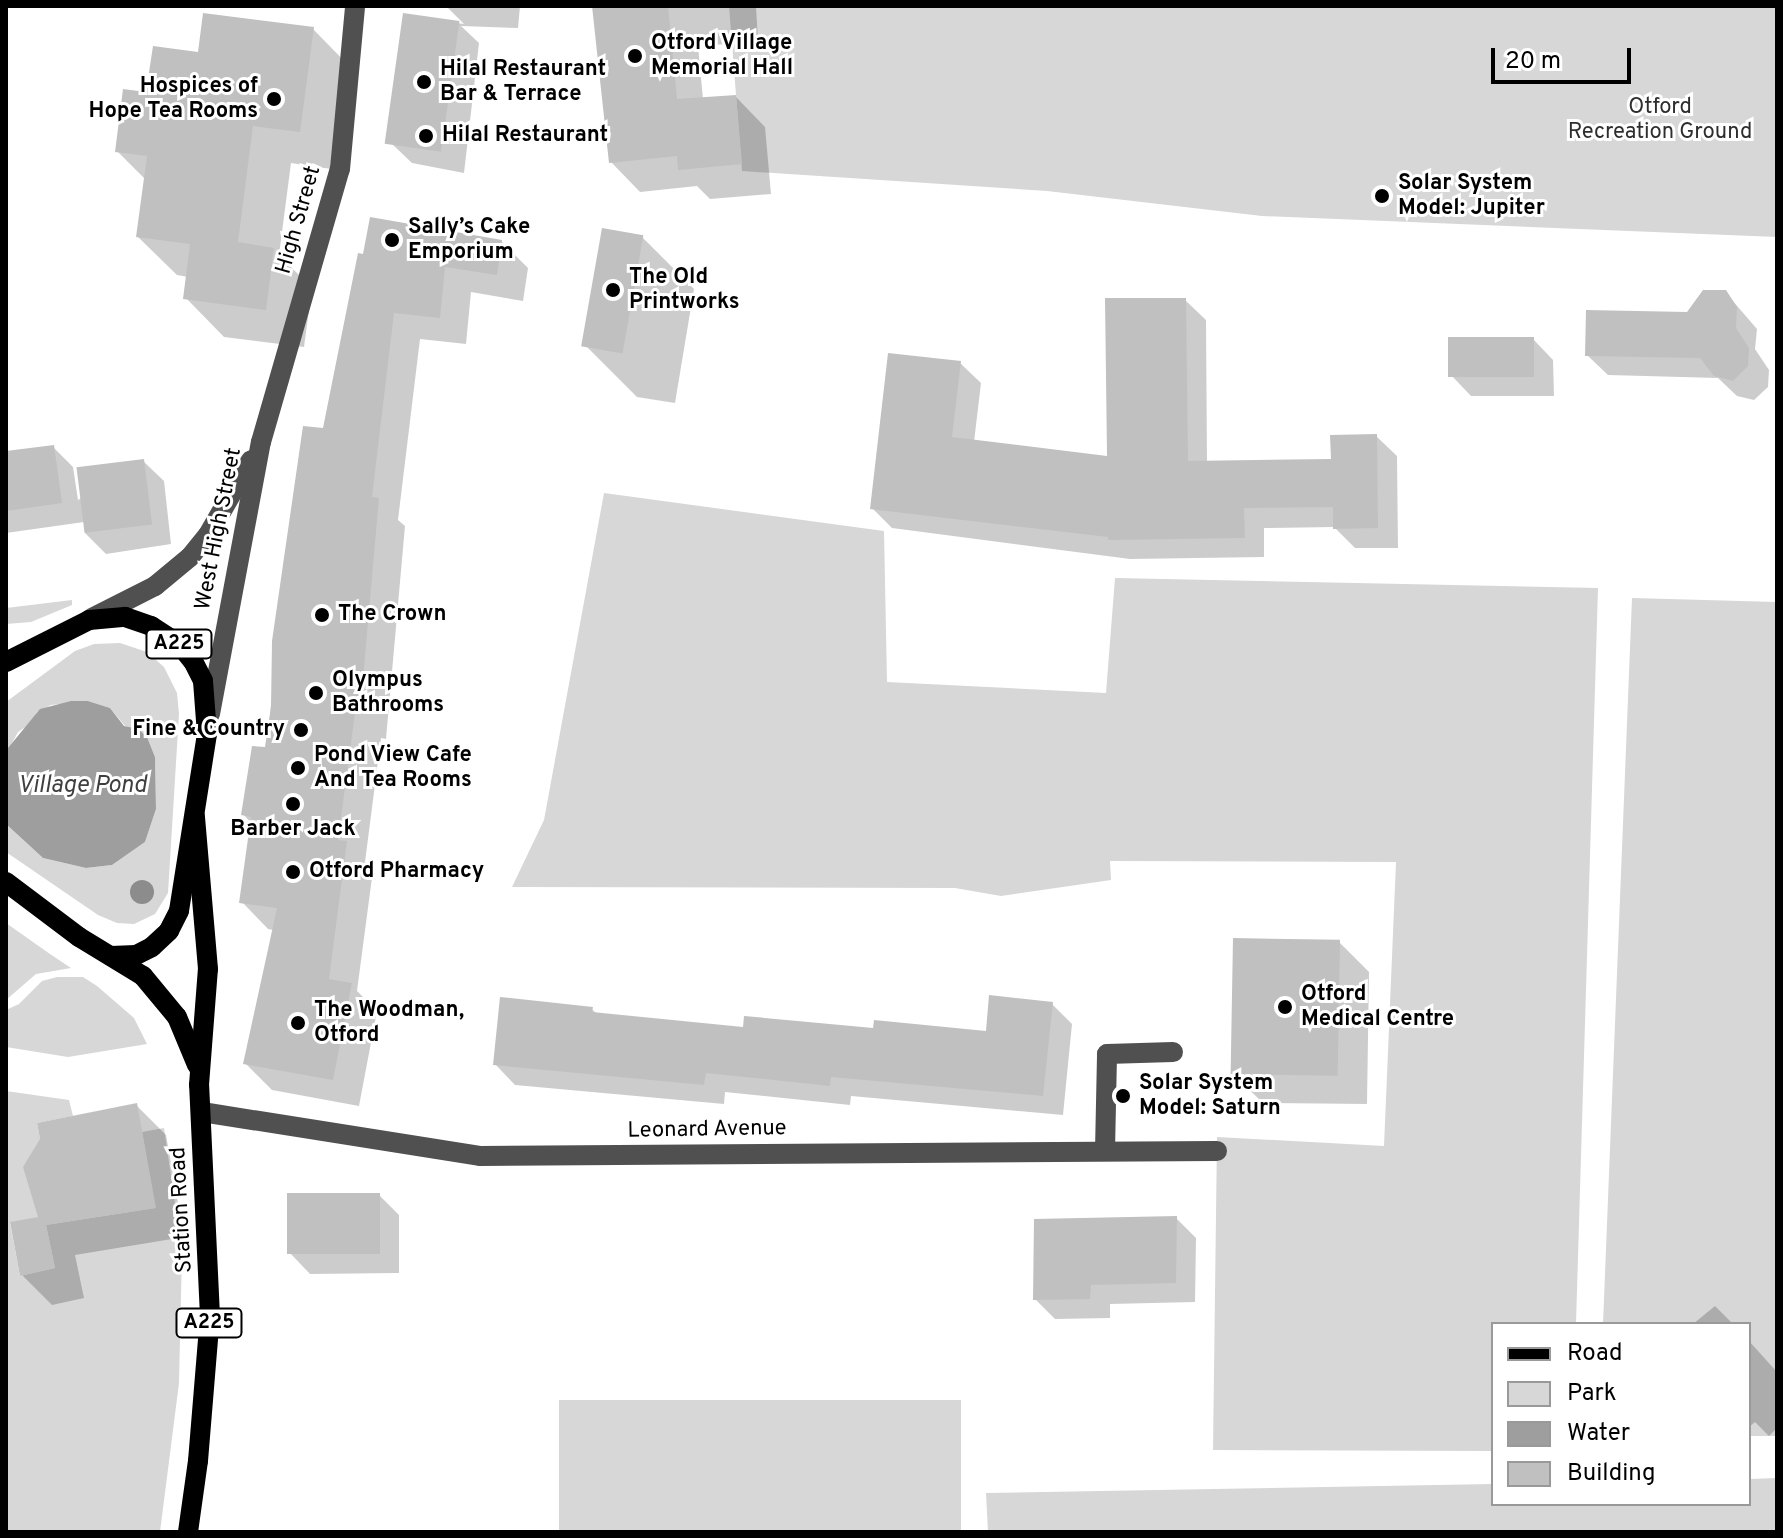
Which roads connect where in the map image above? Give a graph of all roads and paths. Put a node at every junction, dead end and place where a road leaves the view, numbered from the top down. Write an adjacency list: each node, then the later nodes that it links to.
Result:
1 (355, 6): 2 (street, High Street)
2 (261, 442): 3 (street, West High Street); 7 (street, West High Street)
3 (89, 620): 4 (main road, A225); 7 (main road, A225)
4 (45, 640): 5 (main road, A225); 6 (main road, A225)
5 (6, 648)
6 (6, 662)
7 (207, 734): 8 (main road, A225)
8 (195, 816): 10 (main road, A225); 12 (main road, A225)
9 (6, 882): 10 (main road, A225)
10 (111, 956): 12 (main road, A225)
11 (1173, 1052): 14 (street)
12 (199, 1077): 13 (main road, Station Road / A225)
13 (202, 1112): 14 (street, Leonard Avenue); 16 (main road, Station Road / A225)
14 (1105, 1151): 15 (street, Leonard Avenue)
15 (1217, 1151)
16 (188, 1532)

